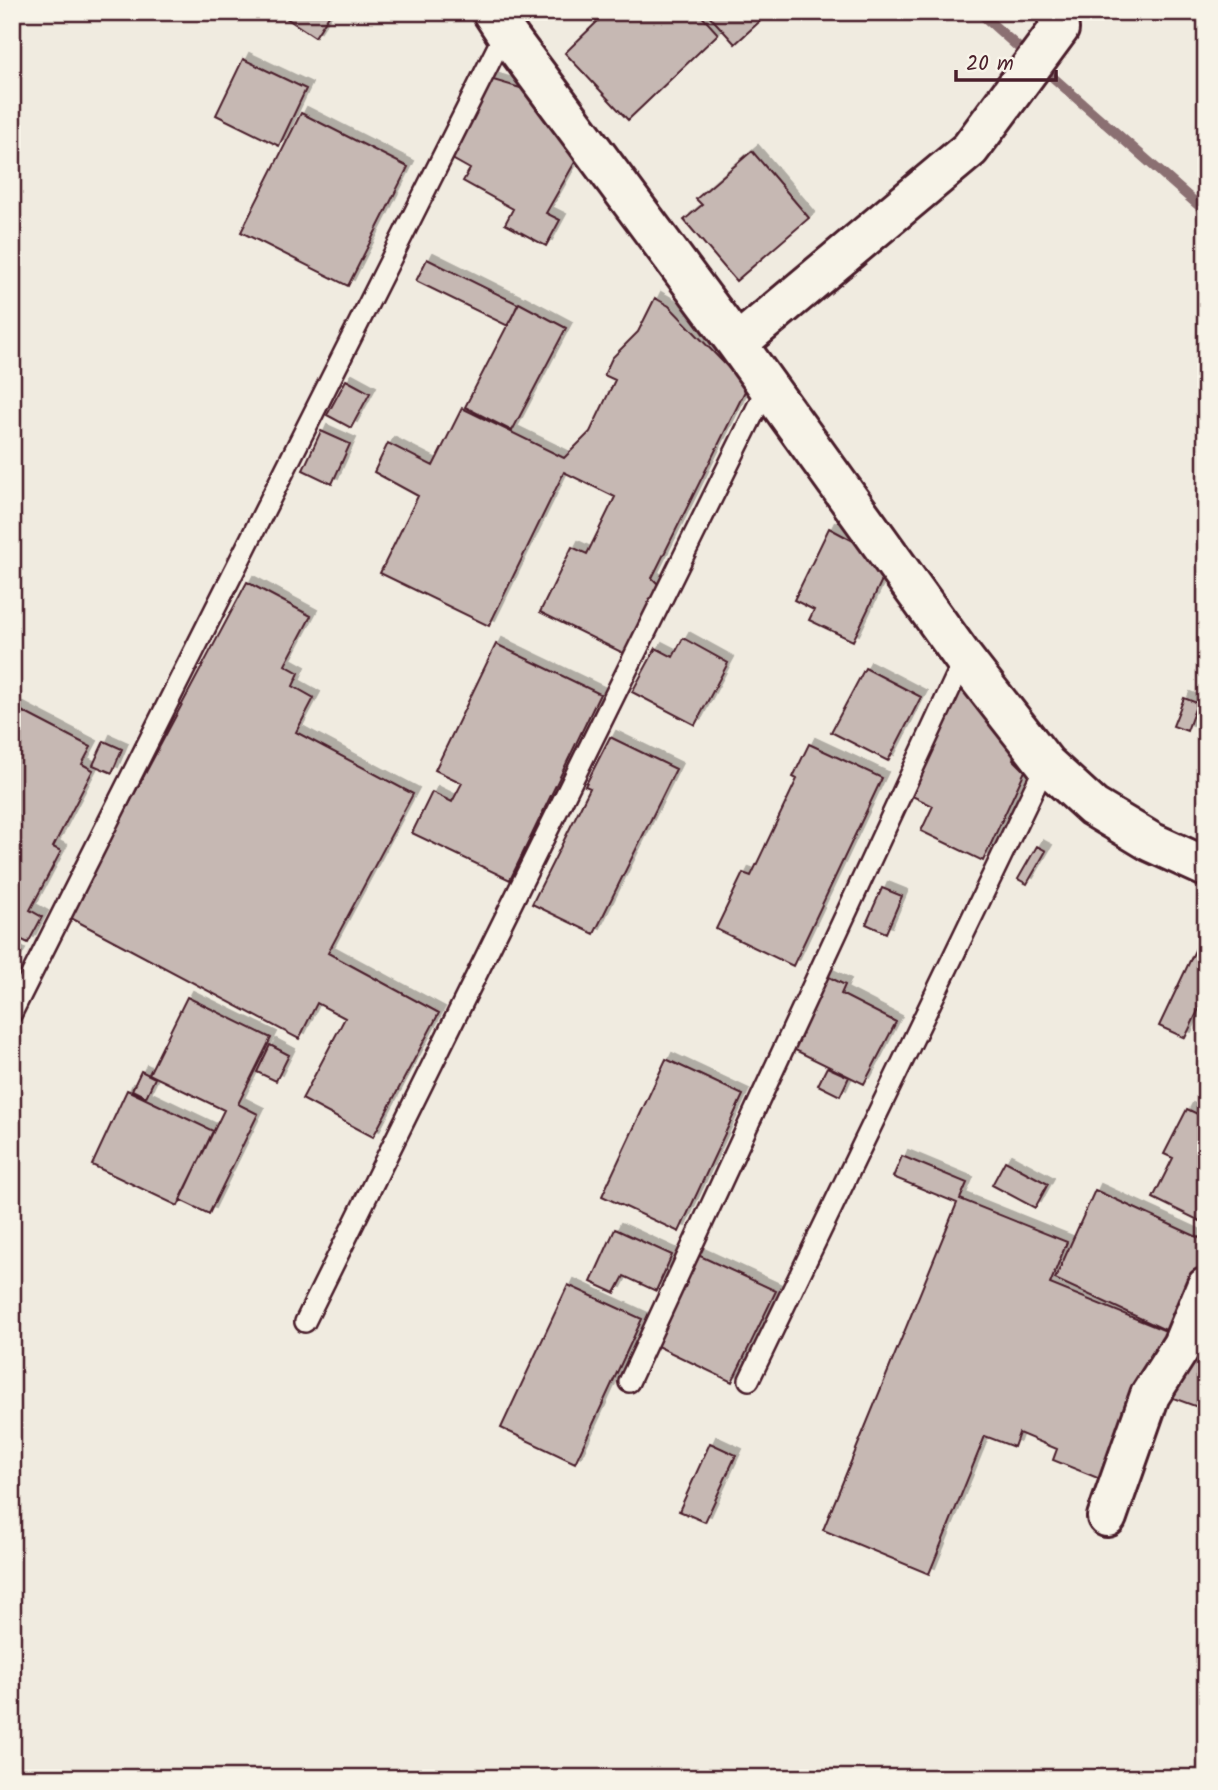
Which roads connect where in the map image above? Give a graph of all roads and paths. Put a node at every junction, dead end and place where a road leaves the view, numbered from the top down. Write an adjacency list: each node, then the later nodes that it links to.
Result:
1 (1057, 12): 3 (street)
2 (498, 22): 3 (street); 8 (lane)
3 (737, 344): 4 (street)
4 (767, 387): 5 (street); 10 (lane)
5 (964, 659): 6 (street); 12 (lane)
6 (1046, 764): 7 (street); 11 (lane)
7 (1206, 867)
8 (12, 1013)
9 (1206, 1287): 13 (street)
10 (305, 1322)
11 (749, 1380)
12 (629, 1382)
13 (1107, 1517)

